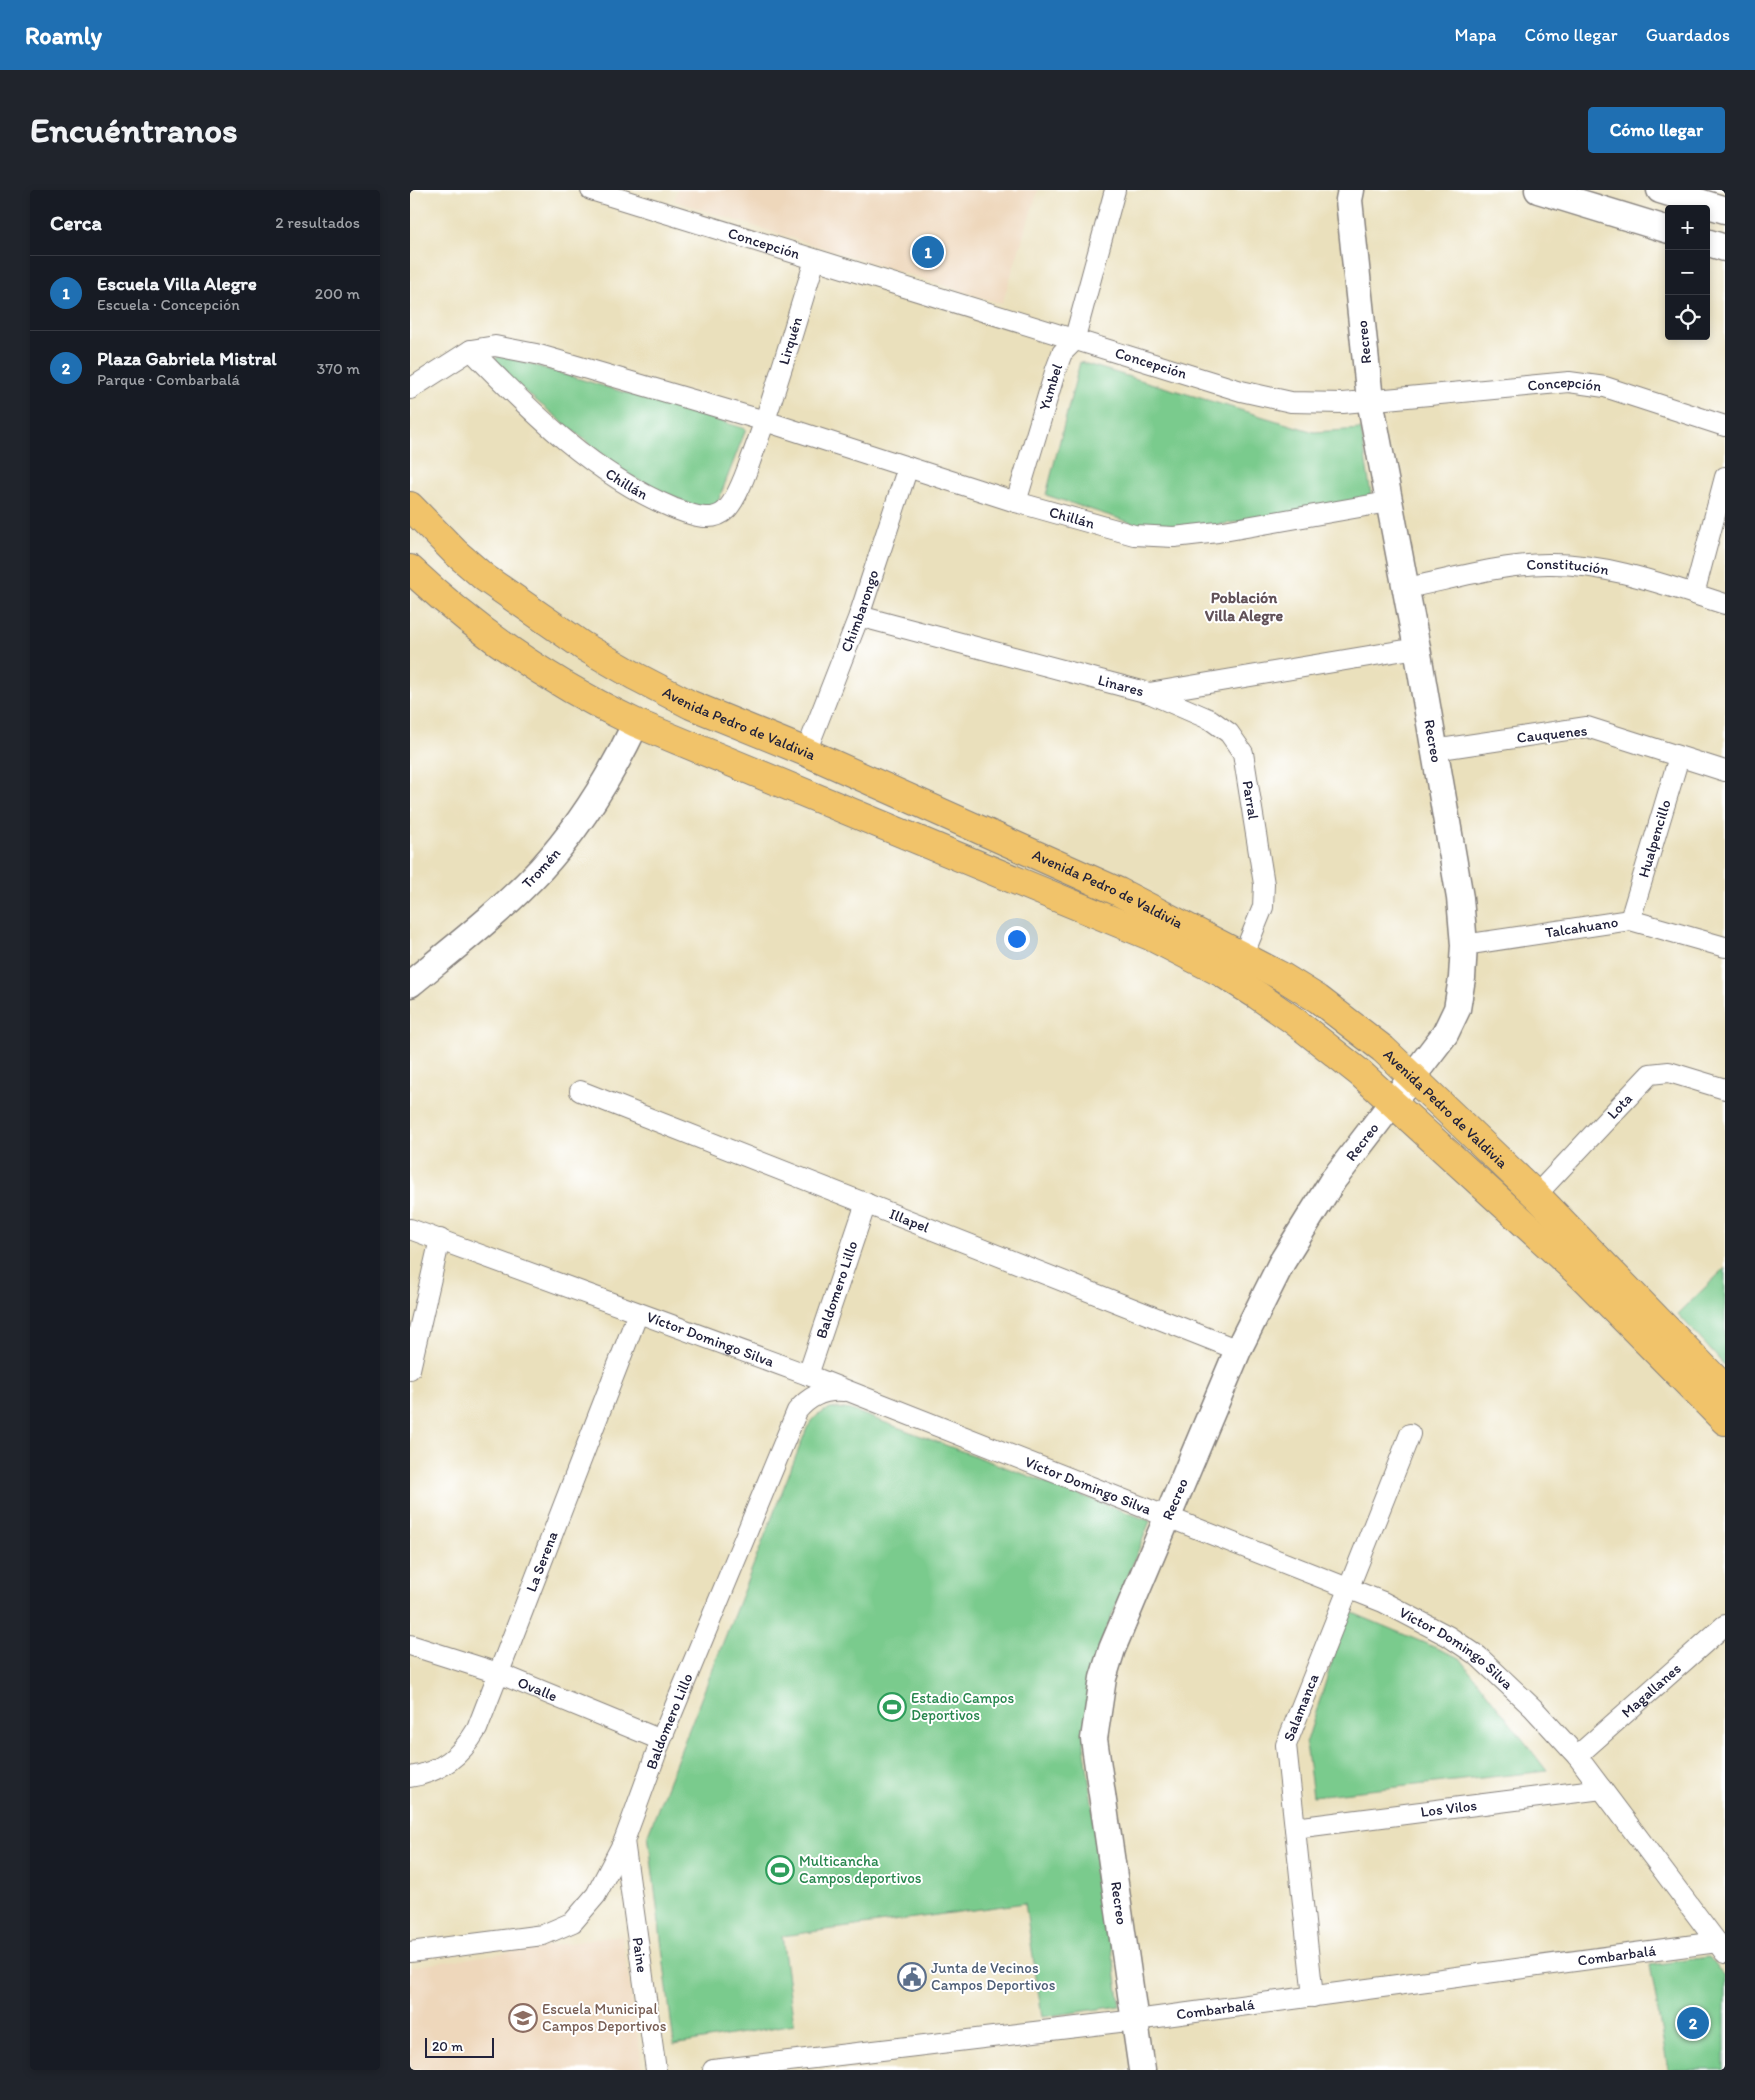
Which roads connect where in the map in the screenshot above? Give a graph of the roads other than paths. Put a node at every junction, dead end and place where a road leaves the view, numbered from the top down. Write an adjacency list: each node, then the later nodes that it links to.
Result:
1 (591, 190): 10 (street, Concepción)
2 (1115, 190): 11 (street, Yumbel)
3 (1351, 190): 14 (street, Recreo)
4 (1538, 190): 7 (street)
5 (1660, 190): 6 (street)
6 (1724, 207)
7 (1665, 229)
8 (1710, 243): 9 (street)
9 (1725, 248)
10 (815, 260): 11 (street, Concepción); 15 (street, Lirquén)
11 (1074, 341): 14 (street, Concepción); 19 (street, Yumbel)
12 (471, 350): 13 (street, Chillán); 15 (street, Chillán); 15 (street, Chillán)
13 (410, 389)
14 (1370, 400): 16 (street, Concepción); 20 (street, Recreo)
15 (765, 421): 17 (street, Chillán)
16 (1725, 426)
17 (908, 468): 19 (street, Chillán); 26 (street, Chimbarongo)
18 (1725, 477): 24 (street)
19 (1016, 502): 20 (street, Chillán)
20 (1388, 502): 23 (street, Recreo)
21 (410, 506): 27 (main road, Avenida Pedro de Valdivia)
22 (410, 569): 30 (main road, Avenida Pedro de Valdivia)
23 (1406, 588): 24 (street, Constitución); 28 (street, Recreo)
24 (1694, 594): 25 (street, Constitución)
25 (1725, 604)
26 (859, 616): 29 (street, Linares); 32 (street, Chimbarongo)
27 (584, 646): 30 (main road); 32 (main road, Avenida Pedro de Valdivia)
28 (1417, 648): 29 (street, Linares); 31 (street, Recreo)
29 (1150, 693): 38 (street, Parral)
30 (636, 723): 39 (street, Tromén); 43 (main road, Avenida Pedro de Valdivia)
31 (1434, 750): 33 (street, Cauquenes); 36 (street, Recreo)
32 (806, 752): 38 (main road, Avenida Pedro de Valdivia)
33 (1679, 756): 34 (street, Cauquenes); 35 (street, Hualpencillo)
34 (1725, 771)
35 (1630, 920): 36 (street, Talcahuano); 37 (street, Talcahuano)
36 (1464, 945): 40 (street, Recreo)
37 (1725, 947)
38 (1243, 956): 40 (main road, Avenida Pedro de Valdivia)
39 (410, 984)
40 (1412, 1078): 43 (street, Recreo); 44 (main road, Avenida Pedro de Valdivia)
41 (1725, 1089): 44 (street, Lota)
42 (580, 1090): 45 (street, Illapel)
43 (1393, 1102): 49 (street, Recreo); 54 (main road, Avenida Pedro de Valdivia)
44 (1536, 1195): 52 (main road, Avenida Pedro de Valdivia)
45 (866, 1203): 49 (street, Illapel); 51 (street, Baldomero Lillo)
46 (410, 1229): 47 (street, Víctor Domingo Silva)
47 (440, 1239): 48 (street, Víctor Domingo Silva); 50 (street)
48 (638, 1313): 51 (street, Víctor Domingo Silva); 60 (street, La Serena)
49 (1238, 1350): 56 (street, Recreo)
50 (410, 1369)
51 (808, 1375): 53 (street, Víctor Domingo Silva)
52 (1725, 1389)
53 (846, 1391): 56 (street, Víctor Domingo Silva); 61 (street, Baldomero Lillo)
54 (1725, 1421)
55 (1410, 1434): 57 (street, Salamanca)
56 (1167, 1517): 57 (street, Víctor Domingo Silva); 70 (street, Recreo)
57 (1348, 1589): 62 (street, Víctor Domingo Silva); 65 (street, Salamanca)
58 (1725, 1625): 62 (street, Magallanes)
59 (410, 1645): 60 (street, Ovalle)
60 (498, 1672): 61 (street, Ovalle); 63 (street, La Serena)
61 (661, 1740): 66 (street, Baldomero Lillo)
62 (1577, 1756): 64 (street, Víctor Domingo Silva)
63 (410, 1777)
64 (1602, 1789): 65 (street, Los Vilos); 67 (street, Víctor Domingo Silva)
65 (1295, 1828): 69 (street, Salamanca)
66 (624, 1841): 68 (street, Baldomero Lillo); 71 (street, Paine)
67 (1721, 1948): 69 (street, Combarbalá)
68 (410, 1952)
69 (1313, 1996): 70 (street, Combarbalá)
70 (1136, 2020): 72 (street, Combarbalá); 73 (street, Recreo)
71 (656, 2070)
72 (713, 2070)
73 (1142, 2070)

